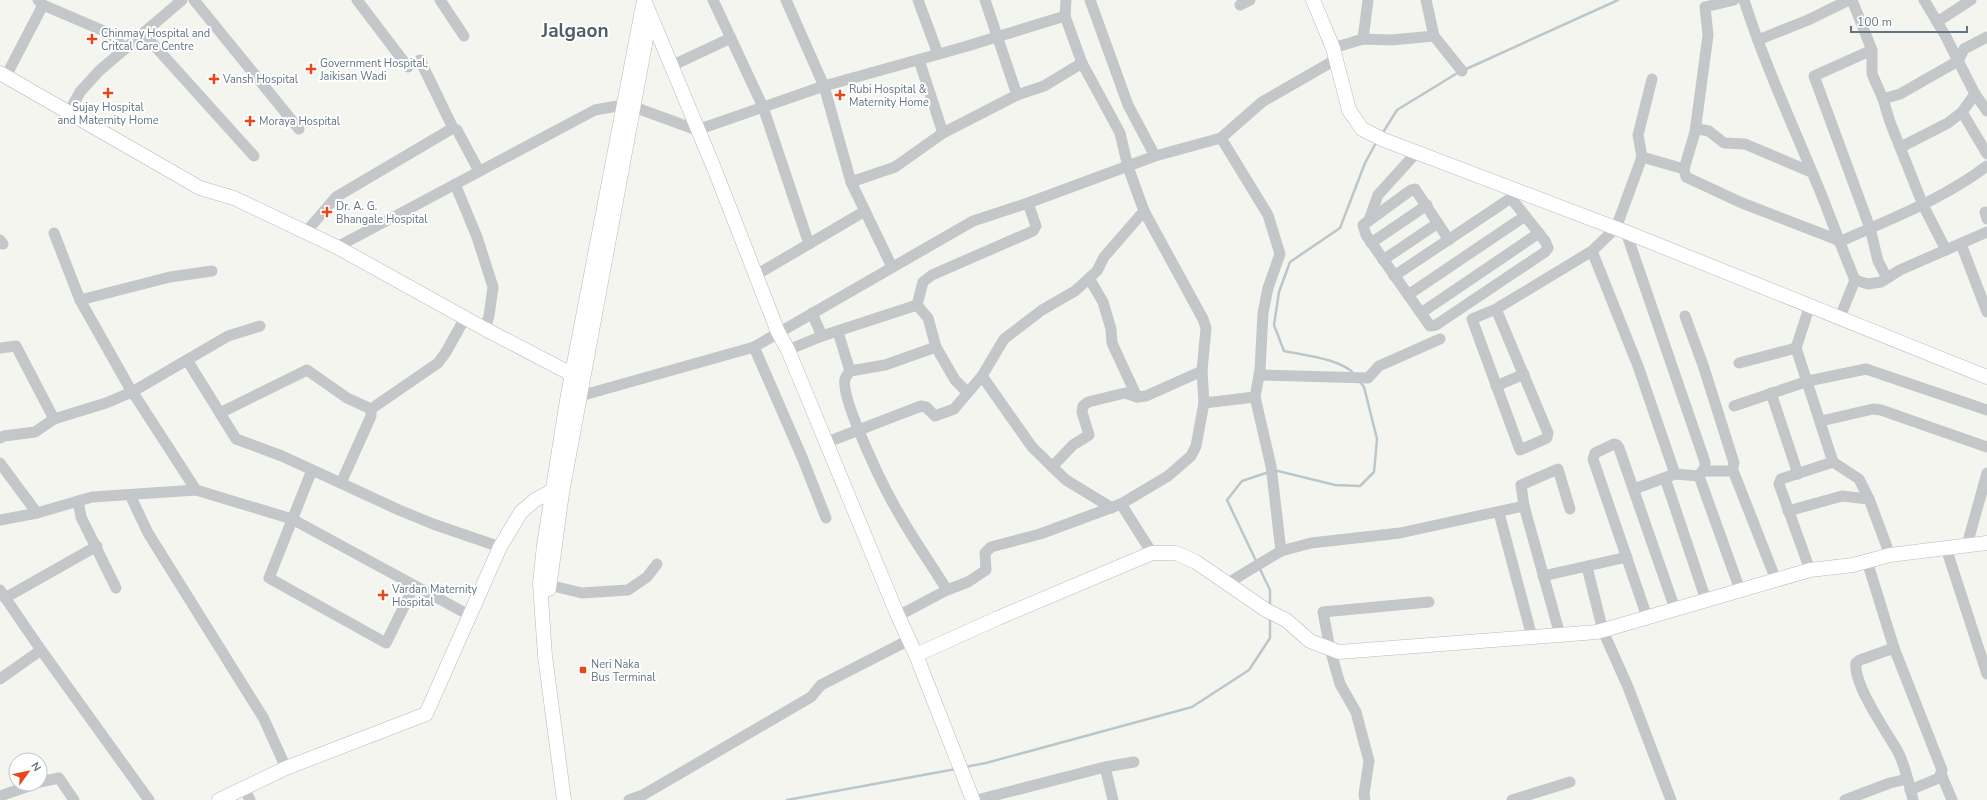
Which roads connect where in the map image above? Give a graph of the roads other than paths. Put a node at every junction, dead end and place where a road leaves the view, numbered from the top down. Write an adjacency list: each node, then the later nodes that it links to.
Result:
1 (182, 0): 26 (street)
2 (194, 0): 56 (street)
3 (357, 0): 43 (street)
4 (440, 0): 27 (street)
5 (644, 0): 23 (main road); 51 (main road)
6 (654, 0): 23 (main road)
7 (713, 0): 31 (street)
8 (786, 0): 47 (street)
9 (918, 0): 36 (street)
10 (986, 0): 29 (street)
11 (1066, 0): 24 (street)
12 (1090, 0): 66 (street)
13 (1313, 0): 37 (main road)
14 (1368, 0): 32 (street)
15 (1426, 0): 28 (street)
16 (1734, 0): 59 (street)
17 (1744, 0): 33 (street)
18 (1849, 0): 33 (street)
19 (1852, 0): 35 (street)
20 (1924, 0): 25 (street)
21 (1971, 0): 25 (street)
22 (40, 2): 34 (street); 45 (street)
23 (650, 16): 42 (main road); 51 (main road)
24 (1065, 16): 29 (street); 41 (street)
25 (1937, 22): 40 (street)
26 (143, 33): 34 (street); 65 (street)
27 (464, 36)
28 (1434, 36): 32 (street); 44 (street)
29 (997, 37): 36 (street); 49 (street)
30 (1987, 37): 40 (street)
31 (731, 38): 42 (street); 52 (street)
32 (1363, 39): 37 (street)
33 (1758, 40): 72 (street)
34 (125, 49): 54 (street)
35 (1872, 50): 50 (street); 84 (street)
36 (938, 54): 39 (street)
37 (1334, 54): 61 (street); 63 (main road)
38 (420, 60): 57 (street)
39 (919, 60): 47 (street); 60 (street)
40 (1958, 61): 48 (street); 50 (street)
41 (1082, 63): 49 (street); 69 (street)
42 (671, 66): 58 (main road)
43 (408, 67)
44 (1462, 71)
45 (3, 74): 54 (main road)
46 (1652, 79): 67 (street)
47 (824, 86): 52 (street); 73 (street)
48 (1975, 94): 53 (street); 55 (street)
49 (1017, 95): 60 (street)
50 (1883, 99): 62 (street)
51 (629, 106): 58 (street); 71 (street); 137 (main road)
52 (763, 107): 58 (street); 93 (street)
53 (1987, 111)
54 (69, 112): 86 (main road)
55 (1962, 112): 62 (street); 64 (street)
56 (299, 128)
57 (453, 128): 71 (street); 86 (street)
58 (697, 130): 101 (main road)
59 (1696, 132): 70 (street); 72 (street)
60 (943, 133): 73 (street)
61 (1221, 138): 66 (street); 135 (street)
62 (1901, 146): 78 (street)
63 (1416, 153): 75 (main road); 82 (street)
64 (1987, 154)
65 (254, 156)
66 (1156, 156): 69 (street)
67 (1642, 157): 70 (street); 85 (street)
68 (1987, 166): 78 (street)
69 (1128, 167): 76 (street); 80 (street)
70 (1684, 169): 91 (street)
71 (479, 171): 74 (street)
72 (1811, 172): 91 (street)
73 (851, 182): 79 (street)
74 (455, 184): 95 (street); 120 (street)
75 (1515, 196): 81 (street); 85 (main road); 90 (street)
76 (1028, 203): 99 (street); 110 (street)
77 (1427, 205): 82 (street); 83 (street); 92 (street)
78 (1923, 205): 84 (street); 96 (street)
79 (865, 211): 93 (street); 99 (street)
80 (1144, 211): 103 (street); 133 (street)
81 (1525, 216): 89 (street); 108 (street)
82 (1369, 220): 92 (street)
83 (1438, 223): 90 (street); 98 (street)
84 (1870, 228): 91 (street); 104 (street)
85 (1621, 230): 97 (street); 111 (main road); 164 (street)
86 (306, 232): 95 (main road)
87 (1987, 232): 94 (street)
88 (54, 233): 109 (street)
89 (1539, 233): 115 (street); 115 (street)
90 (1449, 240): 102 (street)
91 (1838, 241): 105 (street)
92 (1371, 243): 98 (street)
93 (809, 244): 101 (street)
94 (1961, 244): 96 (street); 113 (street)
95 (337, 247): 118 (main road)
96 (1946, 250): 104 (street)
97 (1592, 251): 112 (street); 166 (street)
98 (1383, 260): 102 (street)
99 (892, 267): 114 (street)
100 (212, 271): 109 (street)
101 (756, 274): 121 (main road)
102 (1394, 276): 108 (street)
103 (1089, 278): 136 (street); 144 (street)
104 (1888, 278): 106 (street)
105 (1855, 280): 106 (street); 107 (street)
106 (1868, 284): 107 (street)
107 (1850, 292): 117 (street)
108 (1408, 295): 115 (street)
109 (80, 300): 141 (street)
110 (917, 305): 122 (street); 126 (street)
111 (1810, 305): 117 (main road); 128 (street)
112 (1496, 309): 134 (street); 140 (street)
113 (1987, 312)
114 (812, 313): 121 (street); 123 (street)
115 (1421, 313)
116 (1684, 316): 162 (street)
117 (1840, 317): 138 (main road)
118 (465, 318): 120 (main road); 149 (street)
119 (260, 326): 130 (street)
120 (485, 329): 137 (main road)
121 (778, 332): 125 (street); 129 (main road)
122 (838, 332): 123 (street); 132 (street)
123 (822, 336): 129 (street)
124 (1440, 339): 135 (street)
125 (754, 347): 146 (street); 180 (street)
126 (936, 347): 132 (street); 142 (street)
127 (0, 348): 152 (street)
128 (1796, 348): 131 (street); 139 (street)
129 (788, 350): 156 (main road)
130 (186, 360): 141 (street); 151 (street)
131 (1739, 363)
132 (850, 371): 154 (street)
133 (1202, 371): 144 (street); 147 (street)
134 (1524, 374): 140 (street); 140 (street)
135 (1259, 375): 145 (street)
136 (982, 376): 142 (street); 160 (street)
137 (578, 378): 146 (main road)
138 (1987, 378)
139 (1808, 381): 143 (street); 150 (street); 153 (street)
140 (1496, 386)
141 (132, 392): 152 (street); 169 (street)
142 (967, 392): 154 (street)
143 (1771, 393): 148 (street); 165 (street)
144 (1137, 397): 160 (street)
145 (1255, 397): 147 (street); 188 (street)
146 (573, 398): 170 (main road)
147 (1204, 403): 174 (street)
148 (1734, 406)
149 (371, 409): 151 (street); 167 (street)
150 (1987, 410)
151 (220, 413): 161 (street)
152 (54, 419): 155 (street)
153 (1821, 421): 157 (street); 158 (street)
154 (859, 430): 156 (street); 202 (street)
155 (0, 438)
156 (825, 443): 209 (main road)
157 (1987, 447)
158 (1833, 462): 165 (street); 172 (street)
159 (0, 463): 178 (street)
160 (1052, 467): 174 (street)
161 (312, 470): 167 (street); 181 (street)
162 (1732, 471): 164 (street); 197 (street)
163 (1987, 473): 184 (street)
164 (1701, 474): 166 (street); 203 (street)
165 (1798, 474): 177 (street)
166 (1670, 476): 168 (street); 205 (street)
167 (341, 483): 186 (street)
168 (1634, 489): 191 (street); 207 (street)
169 (196, 490): 171 (street); 181 (street)
170 (557, 492): 186 (main road); 199 (main road); 219 (main road)
171 (130, 495): 173 (street); 225 (street)
172 (1869, 499): 177 (street); 190 (street)
173 (78, 501): 178 (street); 185 (street)
174 (1117, 506): 189 (street); 202 (street)
175 (1524, 506): 176 (street); 179 (street); 196 (street)
176 (1570, 509)
177 (1788, 511): 195 (street)
178 (37, 513): 182 (street)
179 (1499, 513): 188 (street); 213 (street)
180 (826, 518)
181 (292, 519): 200 (street); 200 (street)
182 (0, 520)
183 (1987, 542): 184 (main road)
184 (1968, 545): 187 (main road)
185 (97, 546): 201 (street); 204 (street)
186 (500, 547): 208 (main road)
187 (1946, 548): 190 (main road); 220 (street)
188 (1281, 551): 198 (street)
189 (1152, 553): 198 (main road); 218 (main road)
190 (1890, 556): 192 (main road)
191 (1627, 557): 194 (street); 210 (street)
192 (1866, 562): 195 (main road); 215 (street)
193 (657, 564): 199 (street)
194 (1587, 567): 196 (street); 211 (street)
195 (1810, 570): 197 (main road)
196 (1543, 576): 212 (street)
197 (1776, 580): 203 (main road)
198 (1228, 583): 217 (main road)
199 (549, 585): 219 (main road)
200 (414, 586): 208 (street)
201 (116, 588)
202 (947, 590): 209 (street)
203 (1740, 590): 205 (main road)
204 (3, 594): 216 (street)
205 (1706, 600): 207 (main road)
206 (1429, 602): 217 (street)
207 (1675, 609): 210 (main road)
208 (469, 615): 225 (main road)
209 (898, 616): 214 (main road)
210 (1647, 617): 211 (main road)
211 (1603, 630): 212 (main road); 244 (street)
212 (1560, 635): 213 (main road)
213 (1532, 637): 217 (main road)
214 (909, 640): 218 (main road); 238 (street)
215 (1894, 648): 226 (street); 229 (street)
216 (41, 650): 221 (street); 234 (street)
217 (1330, 650): 242 (street)
218 (916, 655): 239 (main road)
219 (550, 656): 222 (main road)
220 (1987, 674)
221 (0, 679)
222 (559, 735): 236 (main road); 237 (main road)
223 (1134, 762): 224 (street)
224 (1105, 767): 240 (street); 241 (street)
225 (286, 768): 231 (main road)
226 (1941, 774): 229 (street); 246 (street)
227 (48, 780): 233 (street)
228 (1570, 782): 243 (street)
229 (1910, 790): 245 (street)
230 (12, 792): 232 (street)
231 (247, 794): 235 (main road)
232 (0, 796)
233 (74, 800)
234 (149, 800)
235 (219, 800)
236 (564, 800)
237 (572, 800)
238 (629, 800)
239 (973, 800)
240 (977, 800)
241 (1113, 800)
242 (1365, 800)
243 (1512, 800)
244 (1671, 800)
245 (1845, 800)
246 (1952, 800)

